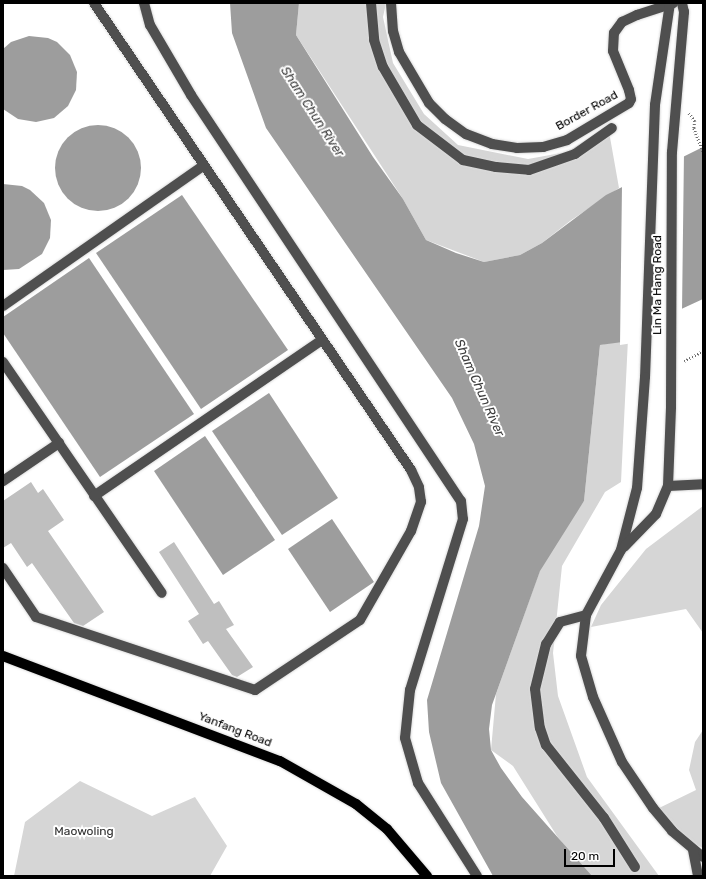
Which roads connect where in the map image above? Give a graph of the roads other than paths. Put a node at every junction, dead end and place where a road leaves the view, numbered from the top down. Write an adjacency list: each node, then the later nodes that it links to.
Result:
1 (94, 3): 8 (street)
2 (144, 3): 26 (street)
3 (371, 3): 7 (street)
4 (391, 3): 5 (street, Border Road)
5 (671, 3): 17 (street, Lin Ma Hang Road)
6 (682, 3): 15 (street, Lin Ma Hang Road)
7 (612, 128)
8 (203, 166): 9 (street); 10 (street)
9 (3, 306)
10 (322, 340): 16 (street); 18 (street)
11 (3, 362): 12 (street)
12 (59, 443): 13 (street); 16 (street)
13 (3, 481)
14 (703, 484): 15 (street)
15 (668, 486): 17 (street, Lin Ma Hang Road)
16 (94, 496): 19 (street)
17 (621, 550): 20 (street, Lin Ma Hang Road)
18 (3, 568)
19 (162, 593)
20 (586, 615): 22 (street, Lin Ma Hang Road); 24 (street)
21 (3, 656): 25 (main road, Yanfang Road)
22 (693, 850): 23 (street, Lin Ma Hang Road); 27 (street)
23 (703, 857)
24 (635, 867)
25 (427, 876)
26 (477, 876)
27 (698, 876)

